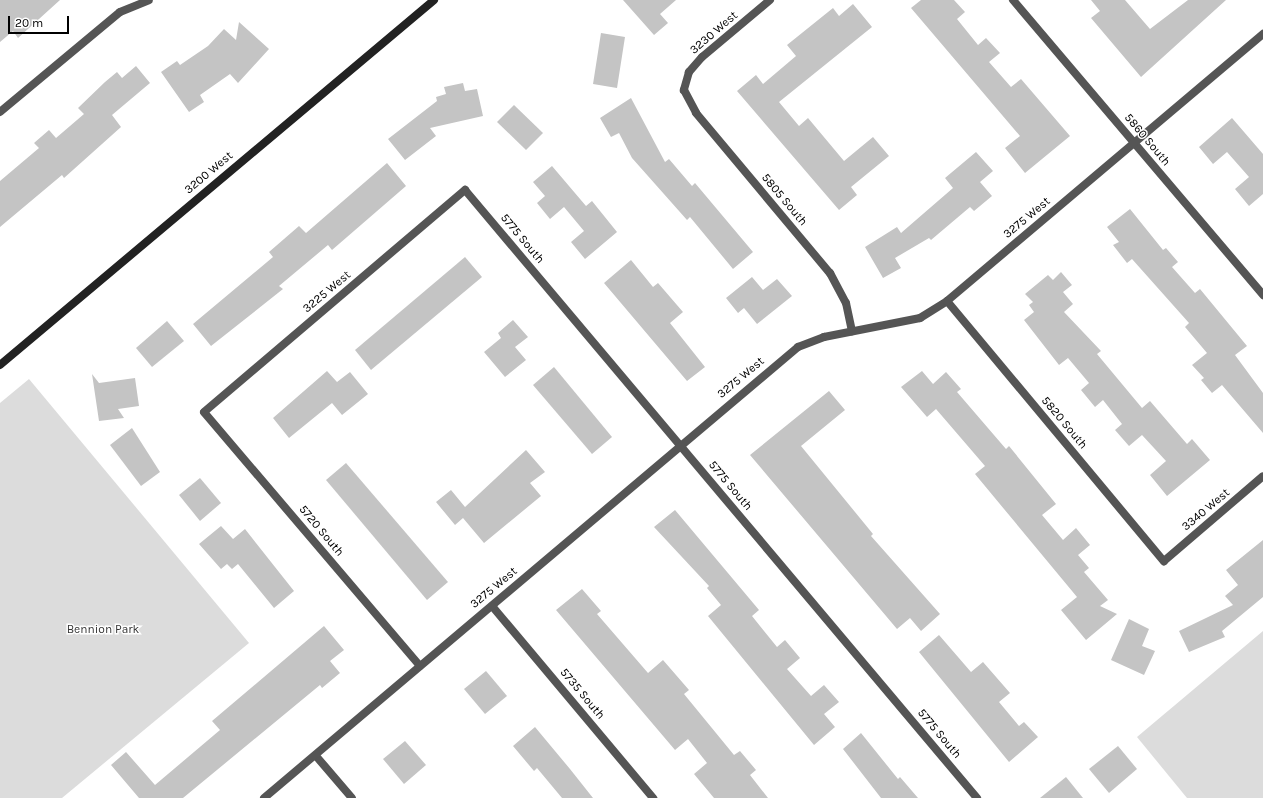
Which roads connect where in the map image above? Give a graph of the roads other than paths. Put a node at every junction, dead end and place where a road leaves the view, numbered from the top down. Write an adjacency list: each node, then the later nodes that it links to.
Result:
1 (149, 0): 7 (street)
2 (434, 0): 13 (street, 3200 West)
3 (770, 0): 6 (street, 3230 West)
4 (1013, 0): 8 (street, 5860 South)
5 (1263, 34): 8 (street, 3275 West)
6 (684, 90): 12 (street, 5805 South)
7 (0, 112)
8 (1135, 144): 10 (street, 5860 South); 11 (street, 3275 West)
9 (466, 190): 14 (street, 3225 West); 15 (street, 5775 South)
10 (1263, 295)
11 (947, 301): 12 (street, 3275 West); 17 (street, 5820 South)
12 (852, 331): 15 (street, 3275 West)
13 (0, 365)
14 (204, 412): 19 (street, 5720 South)
15 (680, 445): 18 (street, 3275 West); 24 (street, 5775 South)
16 (1263, 476): 17 (street, 3340 West)
17 (1164, 561)
18 (492, 606): 19 (street, 3275 West); 23 (street, 5735 South)
19 (420, 666): 20 (street, 3275 West)
20 (316, 756): 21 (street, 3275 West); 22 (street)
21 (264, 798)
22 (352, 798)
23 (653, 798)
24 (977, 798)

